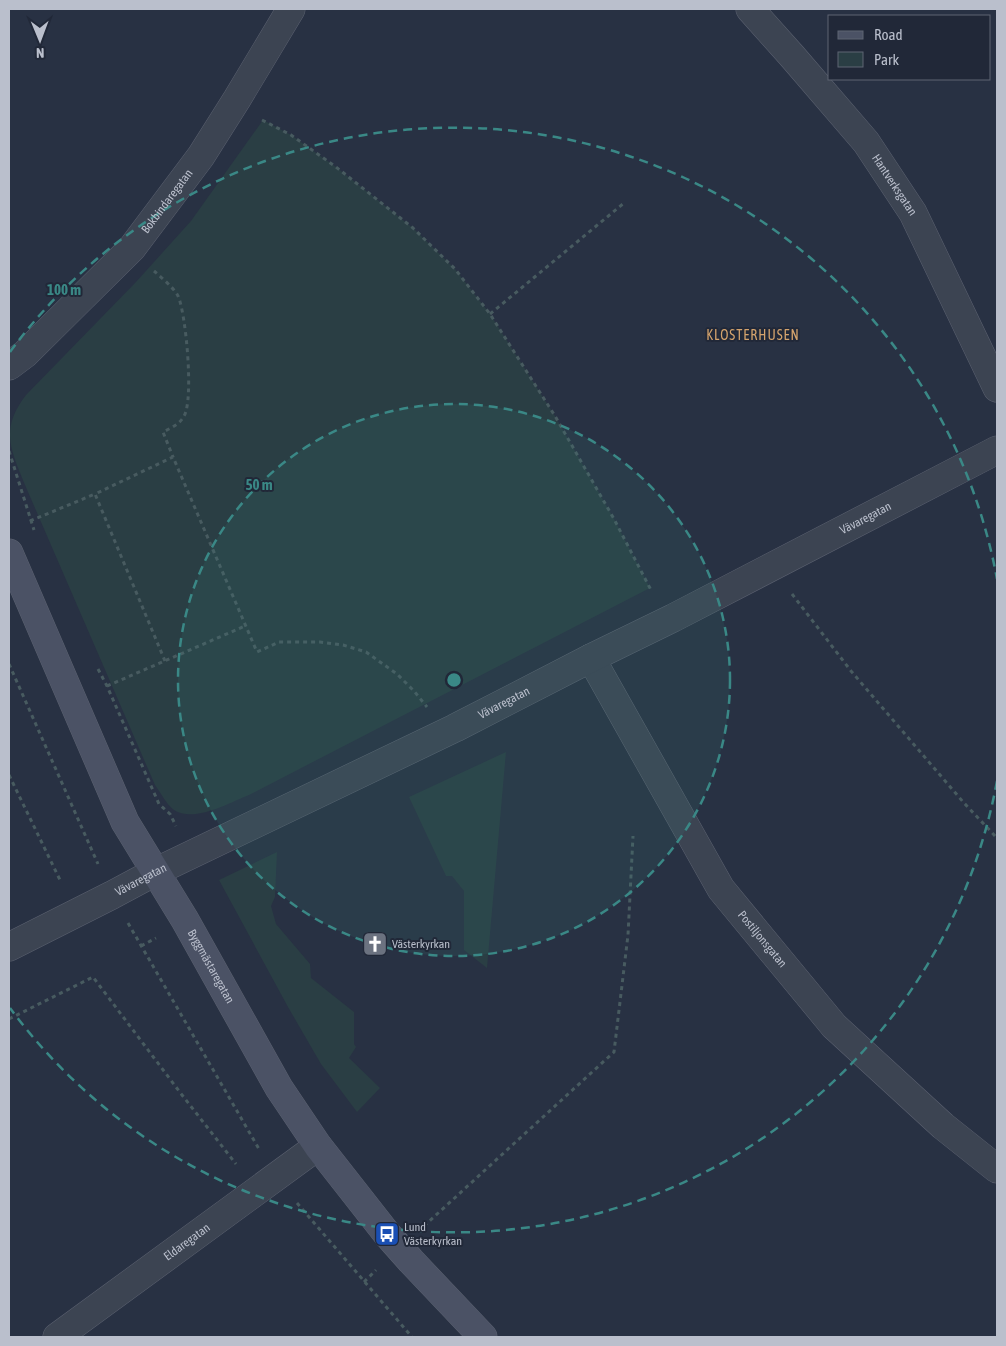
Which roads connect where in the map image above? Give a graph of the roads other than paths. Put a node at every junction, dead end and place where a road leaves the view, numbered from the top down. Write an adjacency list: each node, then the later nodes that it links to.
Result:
1 (291, 9): 3 (street, Bokbindaregatan)
2 (750, 9): 4 (street, Hantverksgatan)
3 (9, 366)
4 (997, 388)
5 (997, 450): 7 (street, Vävaregatan)
6 (9, 553): 8 (street, Byggmästaregatan)
7 (591, 658): 8 (street, Vävaregatan); 11 (street, Postiljonsgatan)
8 (155, 872): 9 (street, Vävaregatan); 10 (street, Byggmästaregatan)
9 (9, 946)
10 (318, 1146): 12 (street, Eldaregatan); 13 (street, Byggmästaregatan)
11 (997, 1169)
12 (57, 1337)
13 (483, 1337)

